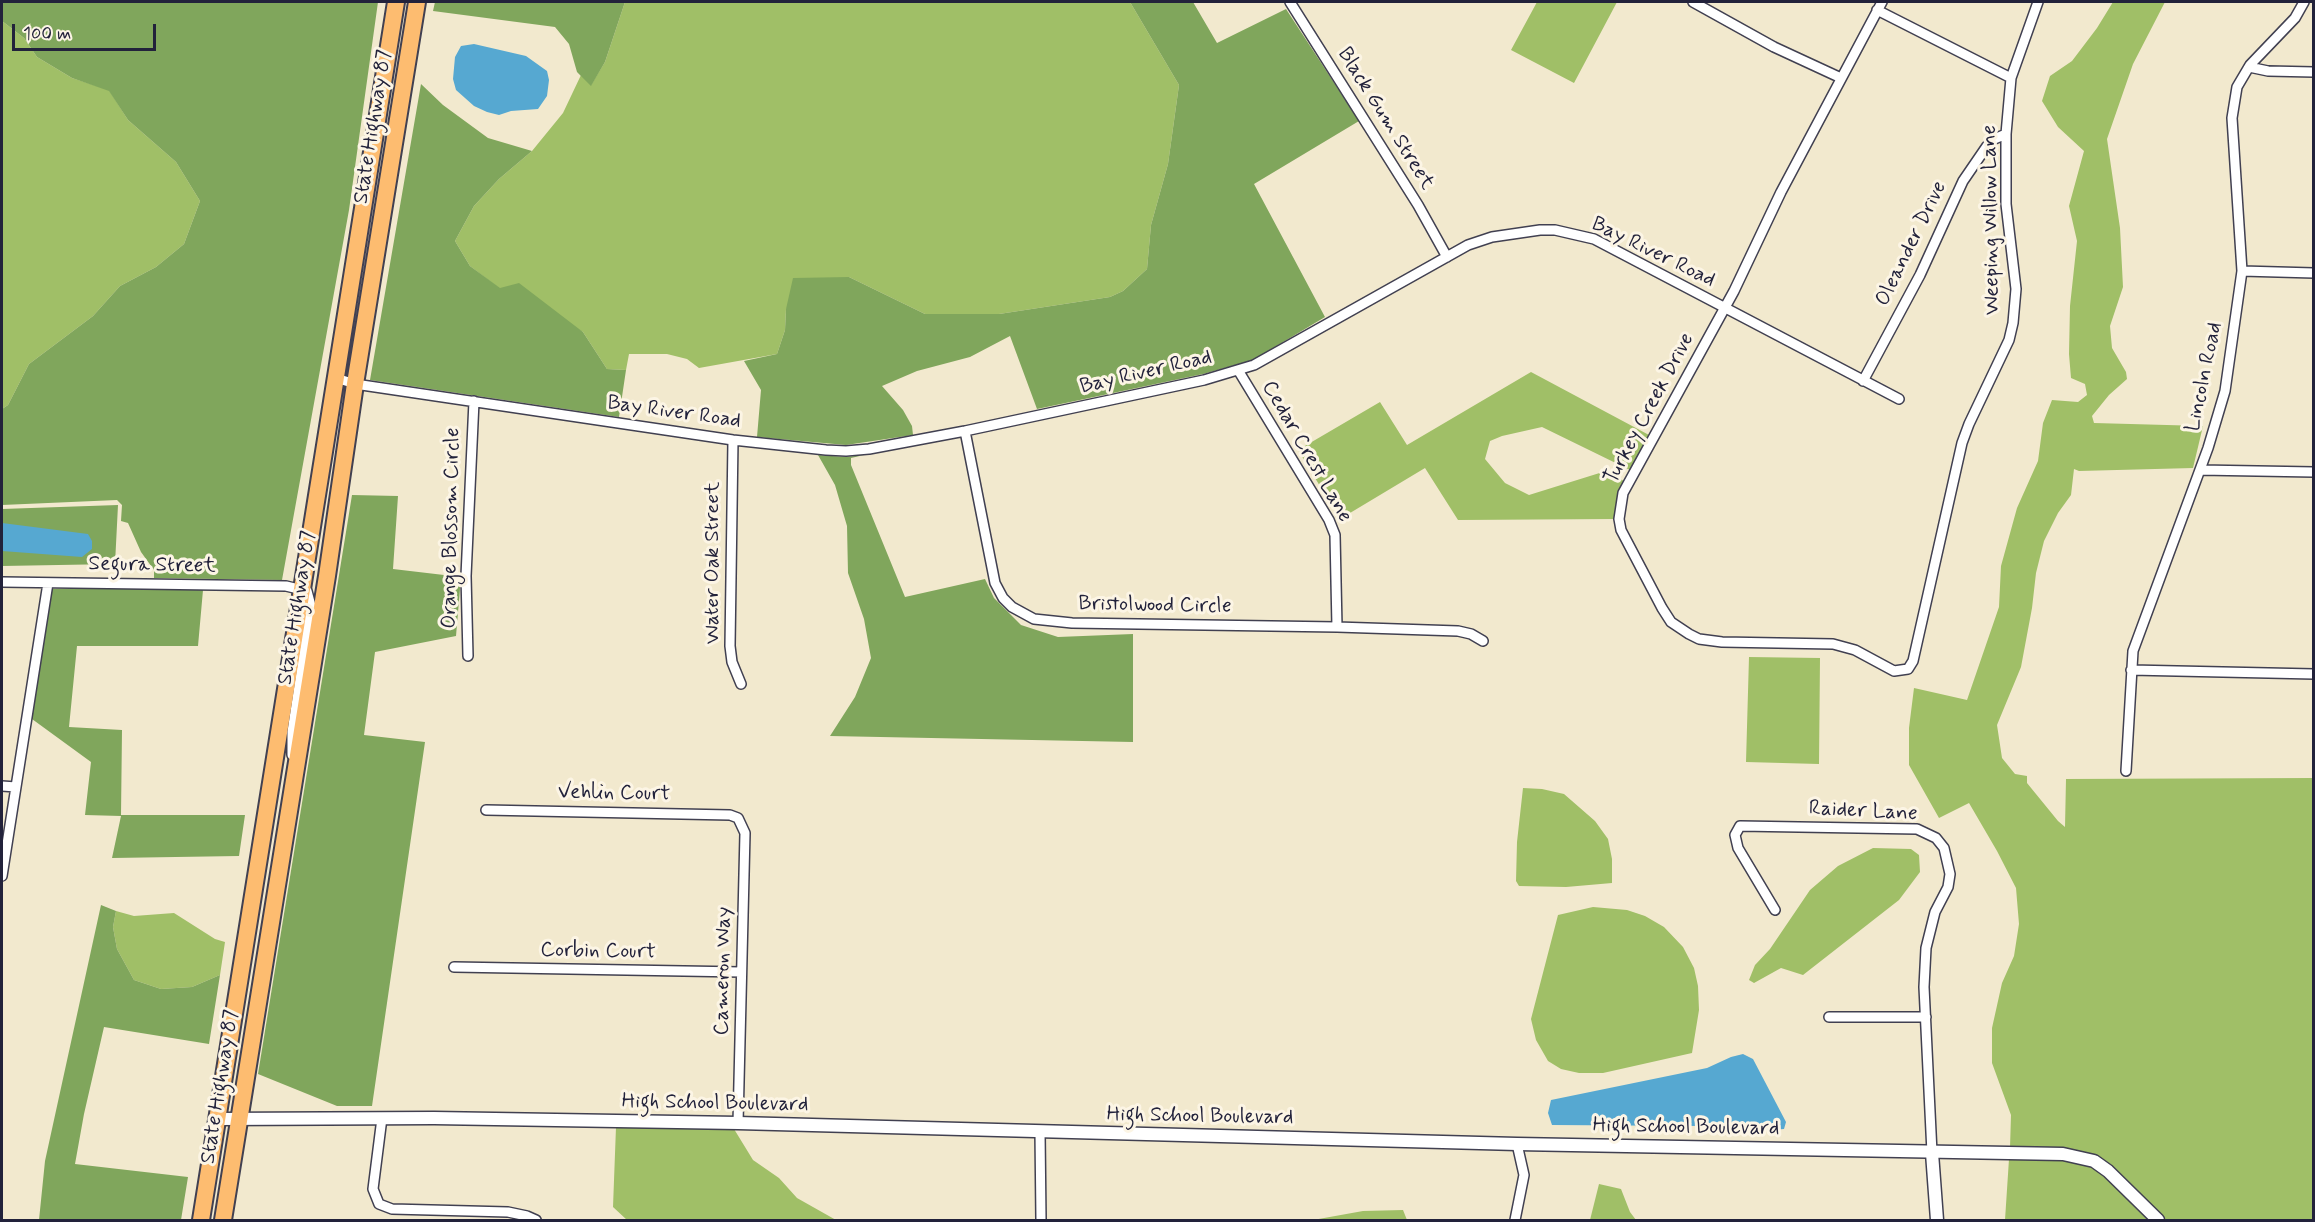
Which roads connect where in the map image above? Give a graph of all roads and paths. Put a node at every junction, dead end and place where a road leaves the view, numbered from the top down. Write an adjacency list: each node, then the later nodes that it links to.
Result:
1 (396, 2): 18 (highway)
2 (417, 2): 20 (highway, State Highway 87)
3 (1290, 2): 13 (street, Black Gum Street)
4 (1693, 2): 10 (street)
5 (2038, 2): 11 (street, Weeping Willow Lane)
6 (2304, 2): 8 (street, Lincoln Road)
7 (1879, 6): 10 (street, Turkey Creek Drive); 11 (street)
8 (2249, 67): 9 (street); 14 (street, Lincoln Road)
9 (2313, 72)
10 (1841, 78): 16 (street, Turkey Creek Drive)
11 (2011, 78): 12 (street, Weeping Willow Lane)
12 (2006, 134): 19 (street, Oleander Drive); 34 (street, Weeping Willow Lane)
13 (1448, 256): 16 (street, Bay River Road); 17 (street, Bay River Road)
14 (2242, 271): 15 (street); 25 (street, Lincoln Road)
15 (2313, 273)
16 (1725, 308): 19 (street, Bay River Road); 34 (street, Turkey Creek Drive)
17 (1238, 370): 23 (street, Bay River Road); 30 (street, Cedar Crest Lane)
18 (336, 378): 20 (street, Bay River Road); 29 (highway)
19 (1863, 381): 21 (street, Bay River Road)
20 (355, 384): 22 (street, Bay River Road); 40 (highway, State Highway 87)
21 (1899, 399)
22 (474, 401): 24 (street, Bay River Road); 32 (street, Orange Blossom Circle)
23 (965, 431): 24 (street, Bay River Road); 30 (street, Bristolwood Circle)
24 (733, 440): 36 (street, Water Oak Street)
25 (2200, 470): 26 (street); 33 (street, Lincoln Road)
26 (2313, 472)
27 (2, 582): 28 (street, Segura Street)
28 (48, 583): 29 (street, Segura Street); 39 (street)
29 (302, 590): 40 (street); 50 (highway)
30 (1337, 627): 31 (street, Bristolwood Circle)
31 (1483, 641)
32 (468, 656)
33 (2131, 670): 35 (street); 37 (street, Lincoln Road)
34 (1901, 671)
35 (2313, 674)
36 (741, 684)
37 (2126, 771)
38 (2, 786): 39 (street)
39 (16, 787): 43 (street)
40 (291, 790): 51 (highway, State Highway 87)
41 (486, 810): 42 (street, Vehlin Court)
42 (740, 821): 46 (street, Cameron Way)
43 (2, 876)
44 (1775, 910): 48 (street, Raider Lane)
45 (454, 967): 46 (street, Corbin Court)
46 (741, 972): 52 (street, Cameron Way)
47 (1829, 1017): 48 (street)
48 (1926, 1017): 55 (street, Raider Lane)
49 (382, 1118): 51 (street, High School Boulevard); 52 (street, High School Boulevard); 58 (street)
50 (218, 1119): 51 (street, High School Boulevard); 56 (highway)
51 (239, 1120): 57 (highway, State Highway 87)
52 (738, 1123): 53 (street, High School Boulevard)
53 (1041, 1132): 54 (street, High School Boulevard); 59 (street)
54 (1517, 1144): 55 (street, High School Boulevard); 60 (street)
55 (1932, 1153): 61 (street); 62 (street, High School Boulevard)
56 (201, 1221)
57 (223, 1221)
58 (536, 1221)
59 (1041, 1221)
60 (1515, 1221)
61 (1937, 1221)
62 (2158, 1221)

